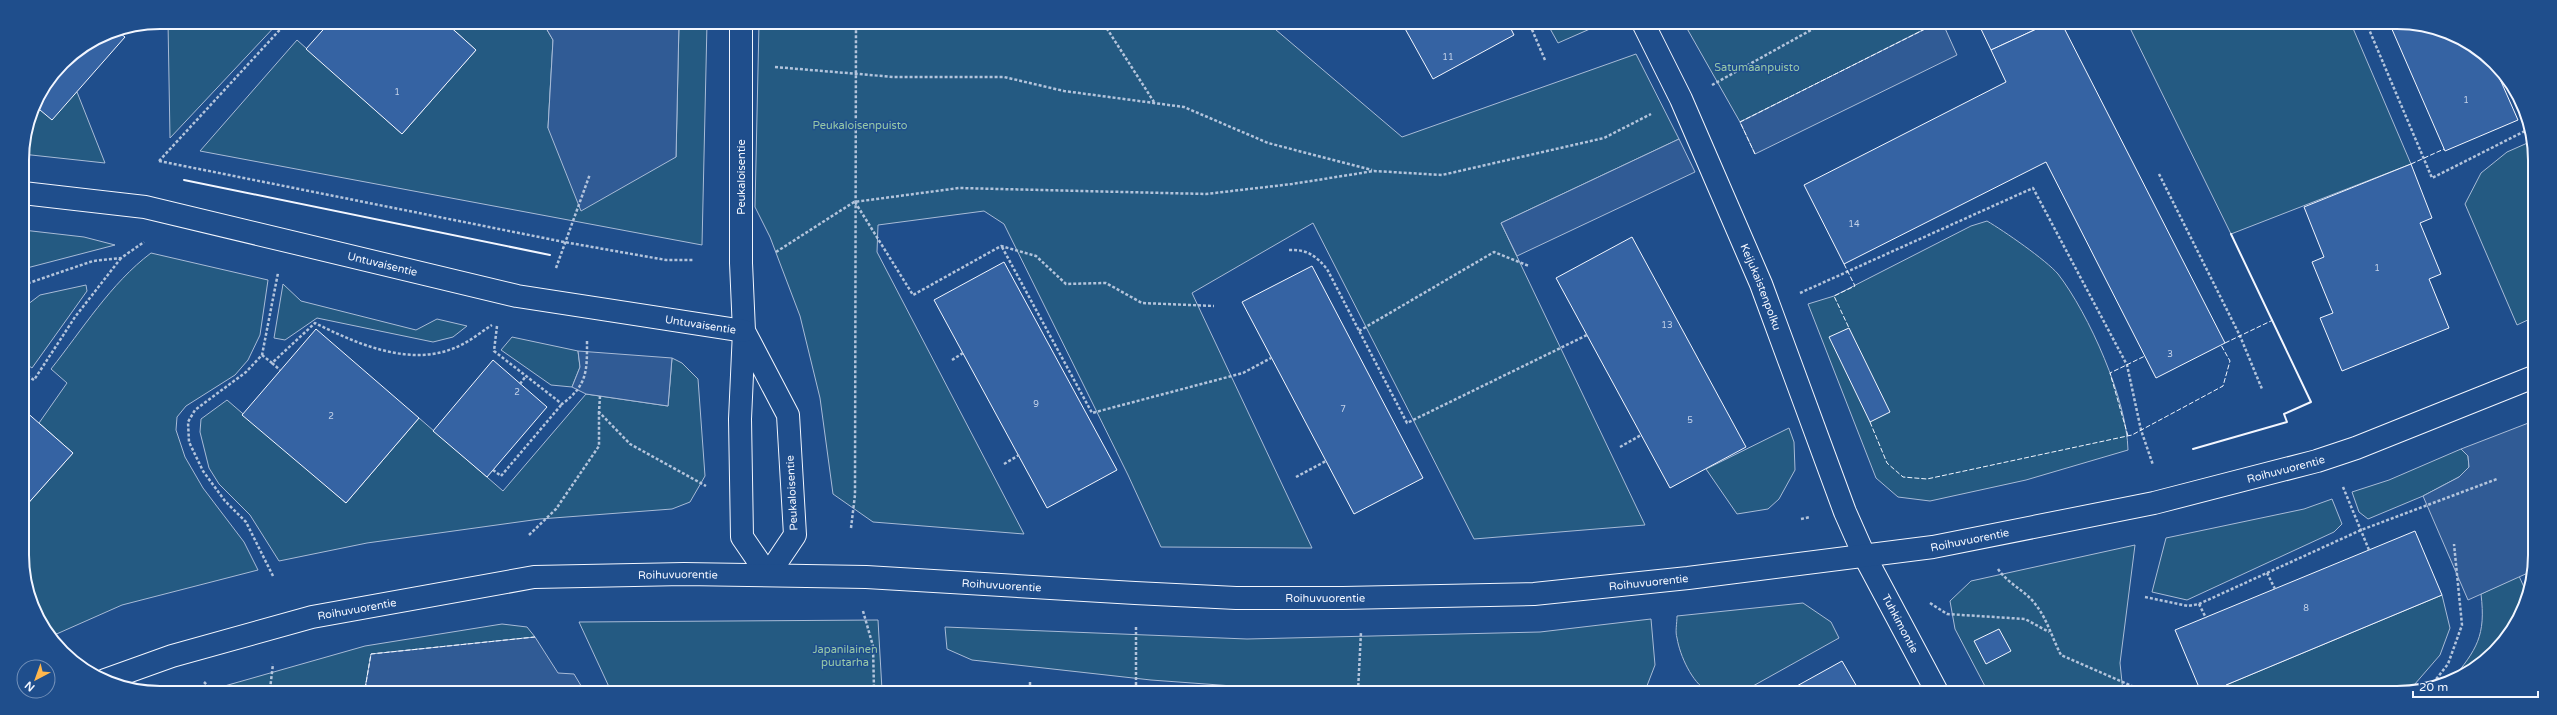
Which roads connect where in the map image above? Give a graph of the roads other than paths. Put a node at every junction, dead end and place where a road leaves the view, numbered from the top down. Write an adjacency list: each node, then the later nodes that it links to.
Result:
1 (740, 29): 4 (main road, Peukaloisentie)
2 (1646, 29): 6 (main road, Keijukaistenpolku)
3 (29, 194): 4 (main road, Untuvaisentie)
4 (744, 331): 7 (main road, Peukaloisentie); 7 (main road, Peukaloisentie)
5 (2528, 379): 6 (main road, Roihuvuorentie)
6 (1864, 555): 7 (main road, Roihuvuorentie); 9 (main road, Tuhkimontie)
7 (768, 574): 8 (main road, Roihuvuorentie)
8 (113, 677)
9 (1934, 686)

